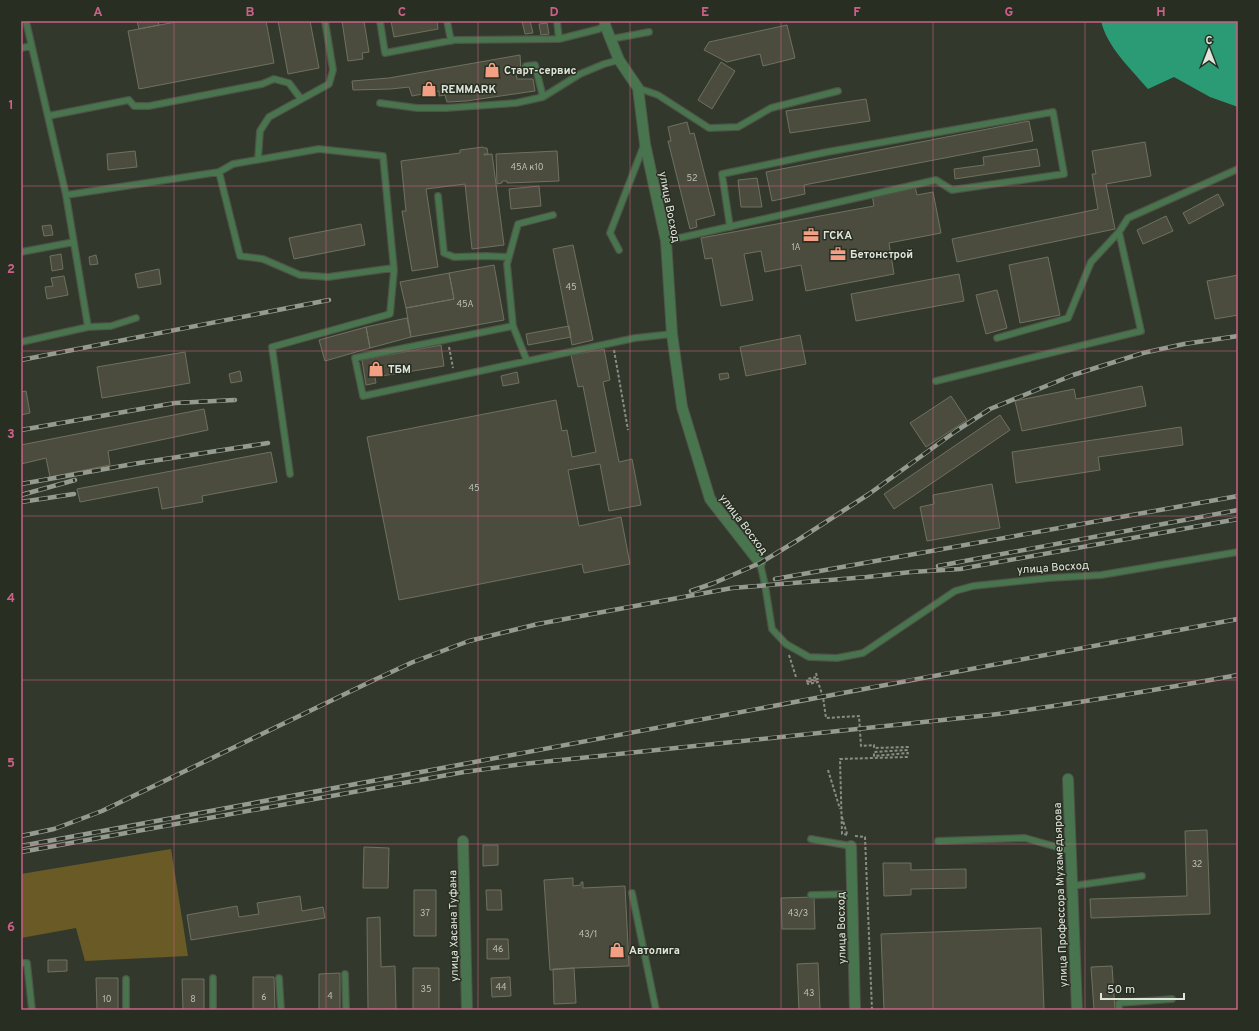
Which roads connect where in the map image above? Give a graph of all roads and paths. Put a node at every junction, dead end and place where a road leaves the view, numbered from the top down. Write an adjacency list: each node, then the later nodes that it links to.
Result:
1 (26, 21): 11 (lane)
2 (325, 21): 18 (lane)
3 (380, 21): 10 (lane)
4 (447, 21): 10 (lane)
5 (556, 21): 8 (lane)
6 (605, 23): 8 (lane); 9 (street, улица Восход)
7 (649, 32): 9 (lane)
8 (559, 39): 10 (lane)
9 (611, 39): 13 (street, улица Восход)
10 (451, 41)
11 (31, 46): 12 (lane); 20 (lane)
12 (21, 48)
13 (619, 60): 15 (street, улица Восход); 17 (lane)
14 (526, 66): 17 (lane)
15 (638, 88): 16 (lane); 21 (street, улица Восход)
16 (838, 91)
17 (543, 97): 19 (lane)
18 (301, 99): 20 (lane); 22 (lane)
19 (380, 103)
20 (48, 116): 25 (lane)
21 (645, 144): 30 (street, улица Восход); 32 (lane)
22 (258, 160): 24 (lane); 35 (lane)
23 (1238, 169): 29 (lane)
24 (219, 172): 25 (lane); 35 (lane)
25 (66, 195): 31 (lane)
26 (438, 196): 34 (lane)
27 (553, 215): 34 (lane)
28 (730, 227): 28 (lane); 30 (lane)
29 (1120, 232): 40 (lane); 46 (lane)
30 (666, 241): 39 (street, улица Восход)
31 (74, 242): 33 (lane); 38 (lane)
32 (619, 250)
33 (21, 252)
34 (509, 257): 37 (lane)
35 (393, 268): 48 (lane)
36 (136, 318): 38 (lane)
37 (513, 326): 41 (lane); 44 (lane)
38 (88, 327): 42 (lane)
39 (672, 334): 43 (lane); 50 (street, улица Восход)
40 (997, 338)
41 (448, 340): 45 (path); 45 (lane)
42 (21, 342)
43 (612, 343): 44 (lane); 47 (path)
44 (527, 361): 45 (lane)
45 (455, 376)
46 (936, 381)
47 (628, 430)
48 (290, 474)
49 (1238, 552): 51 (lane, улица Восход)
50 (760, 563): 51 (lane, улица Восход)
51 (786, 644): 53 (path)
52 (816, 673): 55 (path)
53 (796, 677)
54 (828, 770): 60 (path)
55 (840, 770)
56 (1068, 779): 61 (street, улица Профессора Мухамедьярова)
57 (811, 839): 60 (lane)
58 (463, 841): 78 (street, улица Хасана Туфана)
59 (938, 841): 61 (lane)
60 (851, 846): 65 (street, улица Восход)
61 (1071, 852): 63 (street, улица Профессора Мухамедьярова)
62 (1142, 876): 63 (lane)
63 (1072, 886): 81 (street, улица Профессора Мухамедьярова)
64 (632, 893): 79 (lane)
65 (852, 894): 66 (lane); 80 (street, улица Восход)
66 (812, 895)
67 (21, 963): 73 (lane)
68 (345, 974): 77 (lane)
69 (213, 978): 75 (lane)
70 (279, 978): 76 (lane)
71 (126, 979): 74 (lane)
72 (1172, 999): 82 (lane)
73 (32, 1010)
74 (126, 1010)
75 (213, 1010)
76 (281, 1010)
77 (346, 1010)
78 (467, 1010)
79 (656, 1010)
80 (855, 1010)
81 (1077, 1010)
82 (1119, 1010)

